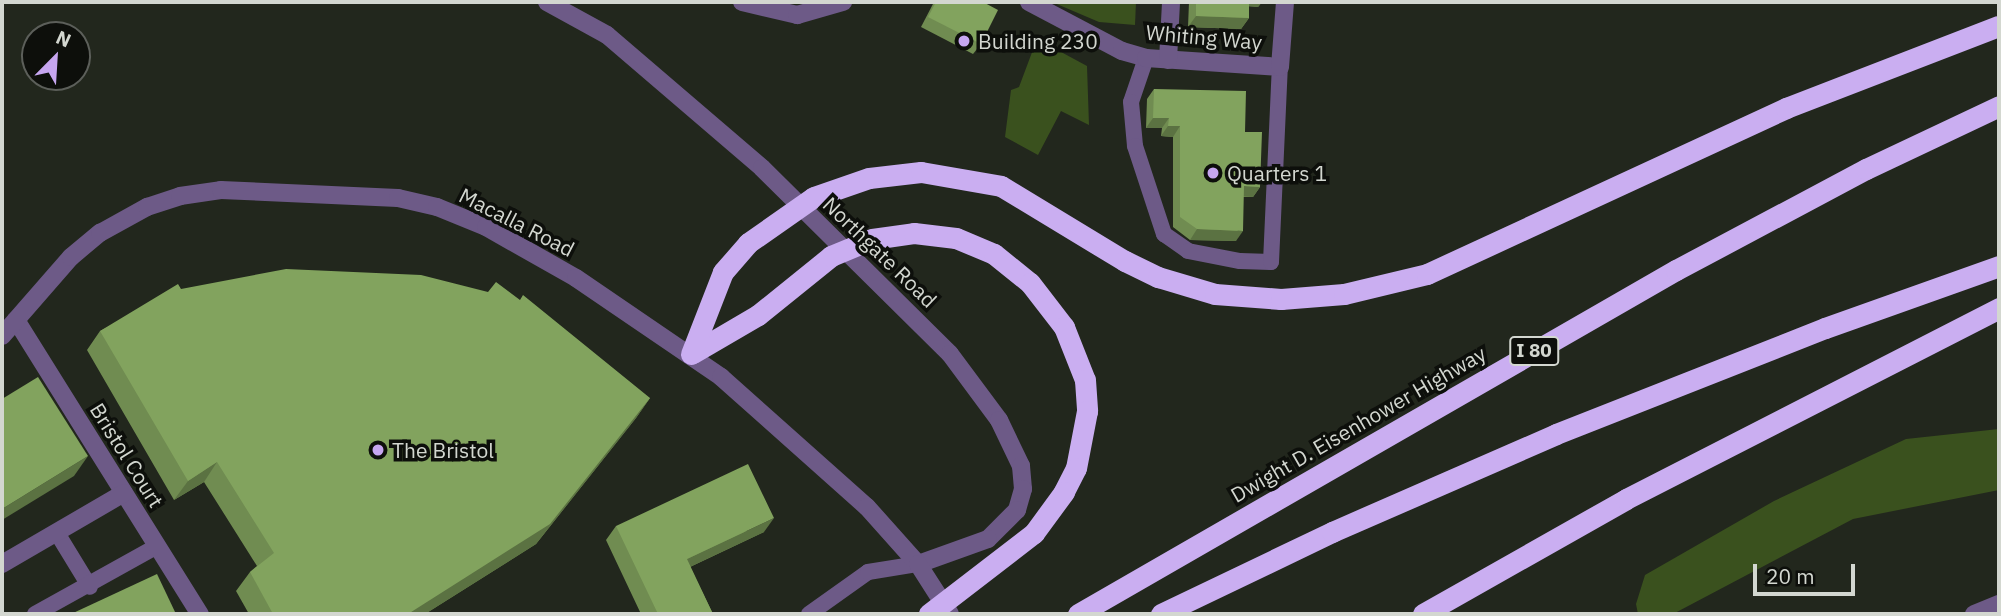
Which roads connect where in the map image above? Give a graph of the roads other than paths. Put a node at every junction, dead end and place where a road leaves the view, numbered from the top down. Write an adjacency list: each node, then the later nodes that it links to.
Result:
1 (547, 2): 22 (street, Northgate Road)
2 (742, 2): 3 (street)
3 (843, 2)
4 (1028, 2): 8 (street, Whiting Way)
5 (1171, 2): 9 (street)
6 (1285, 2): 10 (street, Whiting Way)
7 (1999, 26): 15 (highway)
8 (1146, 58): 9 (street, Whiting Way); 10 (lane)
9 (1168, 60): 10 (street, Whiting Way)
10 (1280, 67)
11 (1999, 106): 30 (highway, Dwight D. Eisenhower Highway / I 80)
12 (1999, 266): 31 (highway)
13 (1999, 308): 32 (highway)
14 (16, 320): 16 (street, Macalla Road); 17 (street, Macalla Road); 18 (street, Bristol Court)
15 (706, 335): 17 (highway); 28 (highway)
16 (2, 336)
17 (691, 354): 22 (street, Macalla Road)
18 (124, 494): 19 (street); 20 (street, Bristol Court)
19 (57, 533): 21 (street); 23 (lane)
20 (157, 546): 23 (lane); 26 (street, Bristol Court)
21 (2, 564)
22 (918, 564): 27 (lane); 29 (street, Macalla Road)
23 (90, 587): 25 (lane)
24 (1999, 604): 33 (street)
25 (35, 614)
26 (200, 614)
27 (809, 614)
28 (929, 614)
29 (950, 614)
30 (1078, 614)
31 (1161, 614)
32 (1423, 614)
33 (1974, 614)

